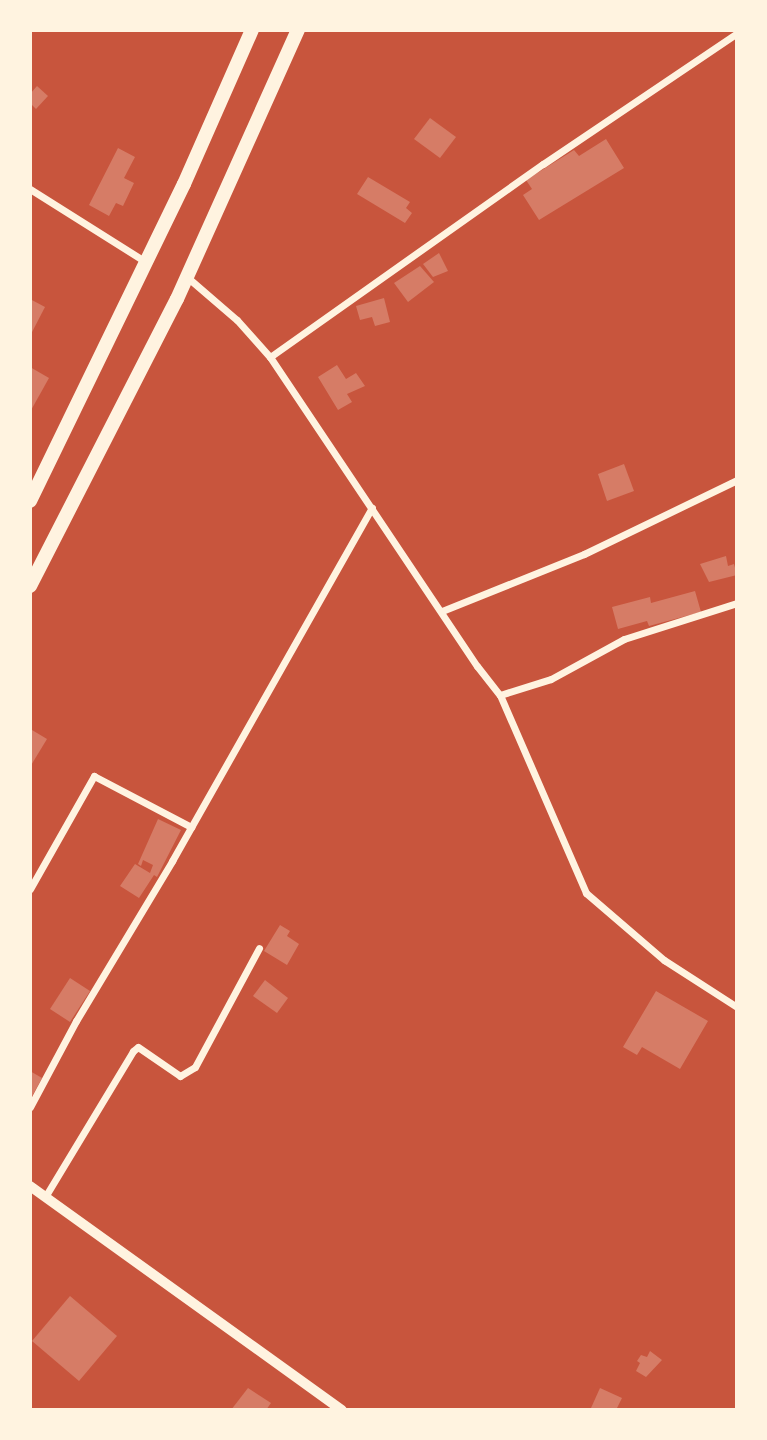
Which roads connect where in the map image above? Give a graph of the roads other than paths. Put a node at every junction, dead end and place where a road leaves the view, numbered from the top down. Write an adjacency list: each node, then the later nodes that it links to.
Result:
1 (252, 30): 5 (highway)
2 (298, 30): 6 (highway)
3 (737, 33): 7 (street)
4 (30, 189): 5 (street)
5 (146, 262): 9 (highway)
6 (187, 277): 7 (street); 11 (highway)
7 (270, 357): 10 (street)
8 (737, 480): 13 (street)
9 (30, 501)
10 (372, 508): 13 (street); 15 (street)
11 (30, 586)
12 (737, 603): 14 (street)
13 (443, 611): 14 (street)
14 (500, 695): 18 (street)
15 (191, 827): 16 (street); 19 (street)
16 (30, 889)
17 (259, 948): 21 (street)
18 (737, 1007)
19 (30, 1107)
20 (30, 1186): 21 (street)
21 (45, 1197): 22 (street)
22 (342, 1410)

